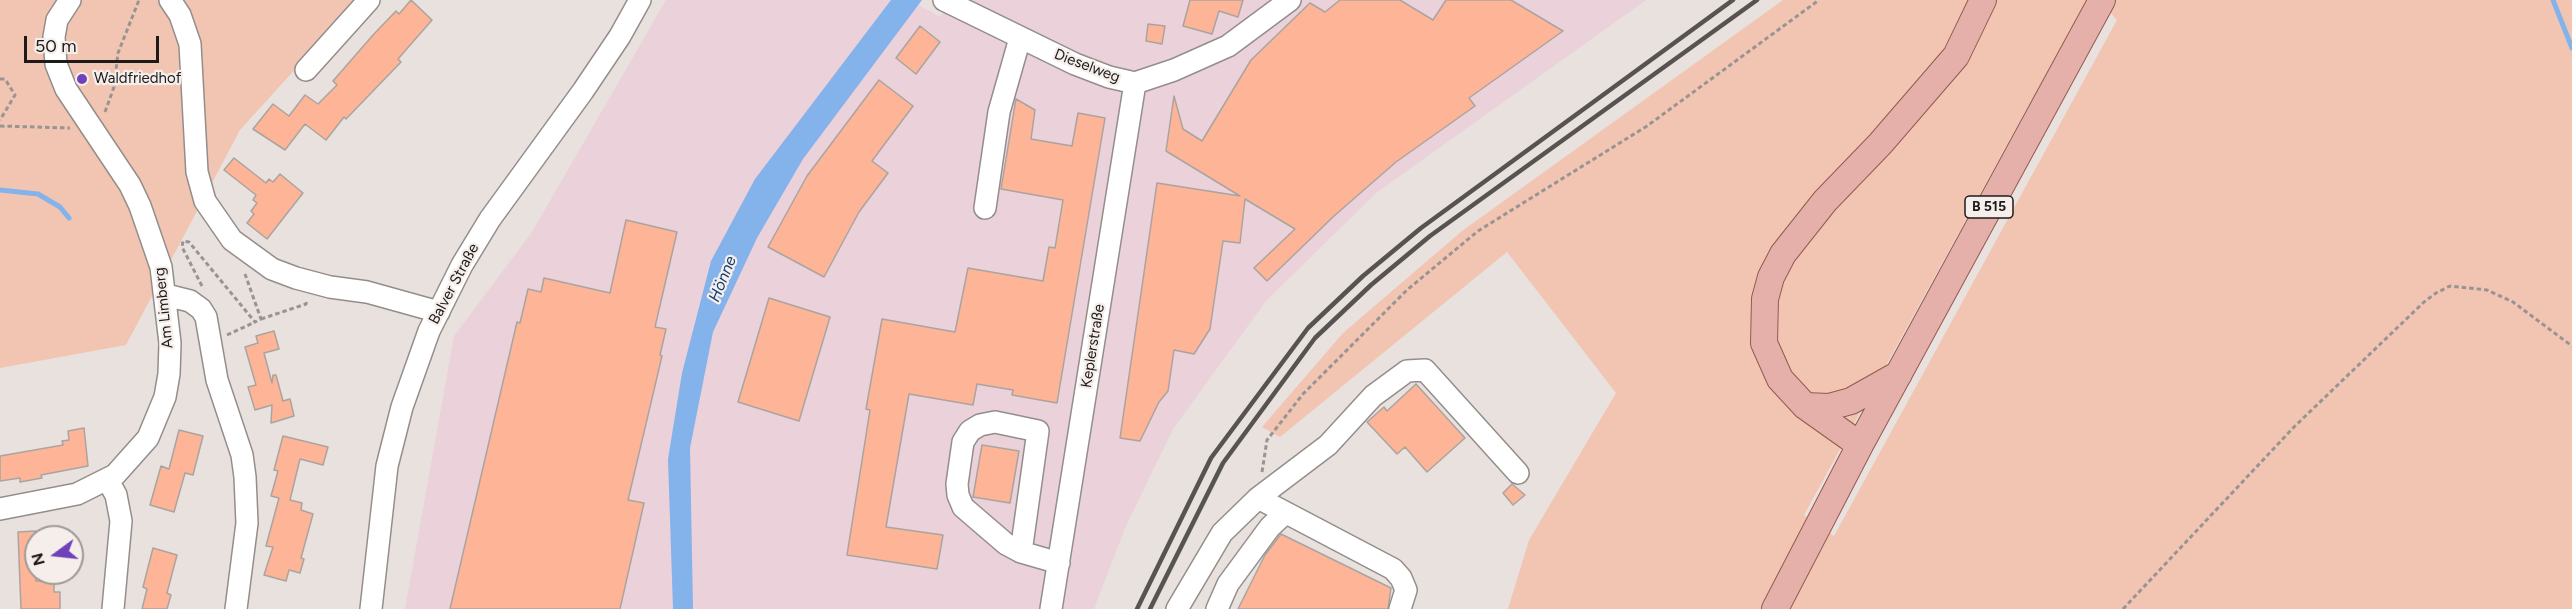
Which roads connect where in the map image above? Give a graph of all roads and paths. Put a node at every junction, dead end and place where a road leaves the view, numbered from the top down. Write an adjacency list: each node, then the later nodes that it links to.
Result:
1 (70, 0): 18 (street, Am Limberg)
2 (369, 0): 11 (street)
3 (640, 0): 20 (street, Balver Straße)
4 (944, 0): 10 (street, Dieselweg)
5 (1290, 0): 13 (street, Dieselweg)
6 (1819, 0): 30 (path)
7 (1983, 0): 26 (main road)
8 (2102, 0): 25 (main road, B 515)
9 (174, 2): 16 (street)
10 (1020, 38): 13 (street, Dieselweg); 15 (street)
11 (306, 70)
12 (0, 79): 14 (path)
13 (1135, 83): 34 (street, Keplerstraße)
14 (0, 120)
15 (985, 208)
16 (248, 252): 17 (street); 21 (path)
17 (311, 282): 20 (street); 21 (path)
18 (166, 295): 19 (street); 29 (street, Am Limberg)
19 (201, 309): 22 (path); 23 (street)
20 (439, 312): 37 (street, Balver Straße)
21 (261, 319): 22 (path)
22 (255, 322): 23 (path)
23 (211, 338): 36 (street)
24 (2572, 346): 43 (path)
25 (1899, 373): 26 (main road); 27 (main road, B 515)
26 (1805, 406): 27 (main road)
27 (1860, 444): 42 (main road, B 515)
28 (1518, 474): 30 (street)
29 (107, 479): 31 (street, Am Limberg); 35 (street)
30 (1258, 498): 32 (street); 39 (street)
31 (0, 509)
32 (1284, 514): 40 (street); 41 (street)
33 (1021, 552): 33 (street); 34 (street)
34 (1059, 563): 38 (street, Keplerstraße)
35 (113, 609)
36 (236, 609)
37 (371, 609)
38 (1051, 609)
39 (1177, 609)
40 (1217, 609)
41 (1400, 609)
42 (1775, 609)
43 (2123, 609)

